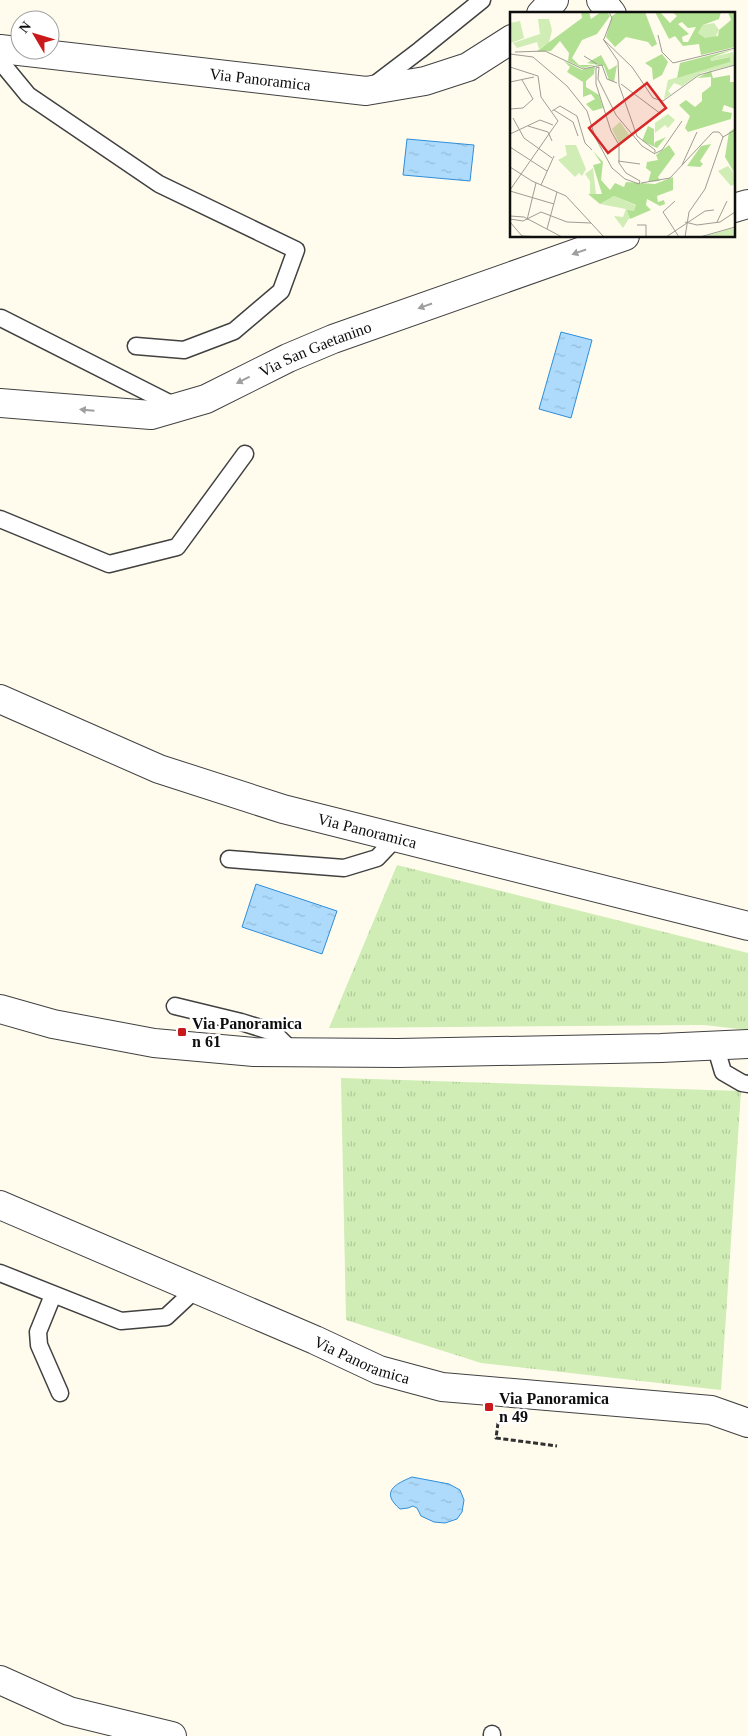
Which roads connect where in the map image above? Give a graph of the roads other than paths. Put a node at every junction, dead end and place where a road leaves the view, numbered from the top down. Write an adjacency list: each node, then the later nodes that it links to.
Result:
1 (482, 0): 9 (lane)
2 (554, 0): 4 (street)
3 (601, 0): 5 (street)
4 (543, 12)
5 (610, 12)
6 (510, 40): 9 (street, Via Panoramica)
7 (0, 49): 9 (street, Via Panoramica)
8 (0, 61): 12 (lane)
9 (366, 91)
10 (619, 238): 14 (street, Via San Gaetanino, one-way to 14)
11 (1, 318): 14 (lane)
12 (136, 346)
13 (0, 403): 14 (street, Via San Gaetanino, one-way to 13)
14 (178, 407)
15 (245, 454): 16 (lane)
16 (0, 519)
17 (0, 699): 18 (street, Via Panoramica)
18 (396, 838): 19 (lane); 20 (street, Via Panoramica)
19 (229, 859)
20 (748, 926)
21 (175, 1006): 25 (lane)
22 (0, 1009): 25 (street)
23 (748, 1044): 24 (street)
24 (715, 1045): 25 (street); 26 (lane)
25 (293, 1052)
26 (748, 1084)
27 (0, 1205): 29 (street, Via Panoramica)
28 (0, 1274): 30 (lane)
29 (196, 1288): 30 (lane); 32 (street, Via Panoramica)
30 (53, 1295): 31 (lane)
31 (60, 1393)
32 (748, 1424)
33 (0, 1680): 34 (street)
34 (172, 1736)

